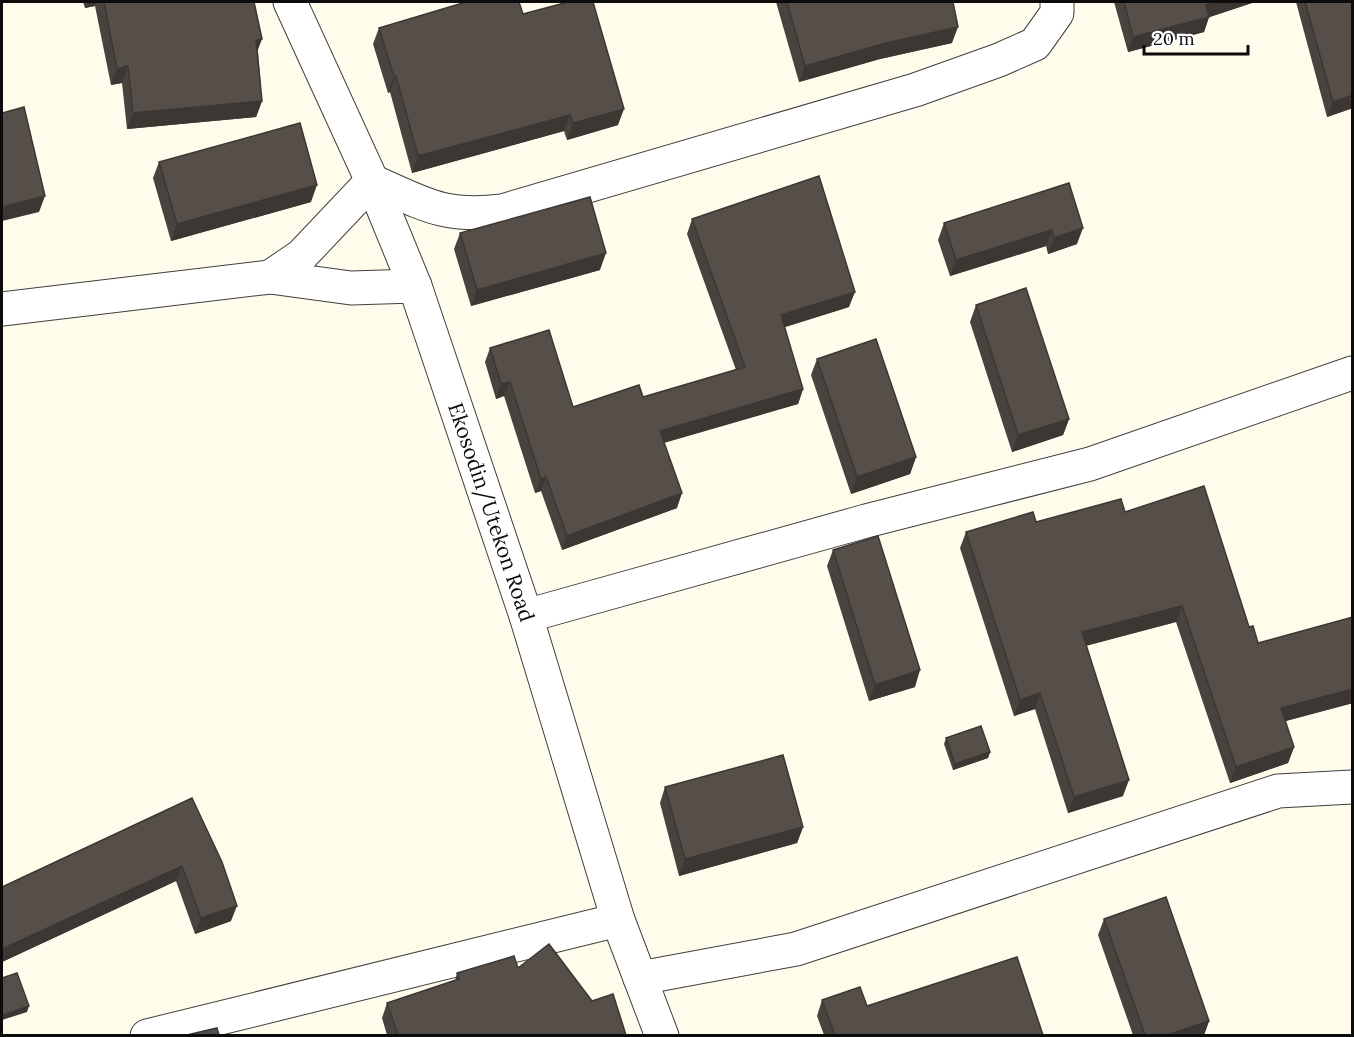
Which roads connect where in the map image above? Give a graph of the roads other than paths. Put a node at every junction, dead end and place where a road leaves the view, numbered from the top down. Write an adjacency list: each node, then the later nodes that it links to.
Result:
1 (290, 2): 3 (street, Ekosodin/Utekon Road)
2 (1057, 2): 3 (street)
3 (372, 181): 4 (street); 5 (street, Ekosodin/Utekon Road)
4 (270, 277): 5 (street); 6 (street)
5 (415, 286): 8 (street, Ekosodin/Utekon Road)
6 (2, 309)
7 (1353, 373): 8 (street)
8 (526, 616): 10 (street, Ekosodin/Utekon Road)
9 (1353, 787): 11 (street)
10 (618, 920): 11 (street, Ekosodin/Utekon Road); 12 (street)
11 (640, 978): 13 (street, Ekosodin/Utekon Road)
12 (147, 1035)
13 (662, 1035)

